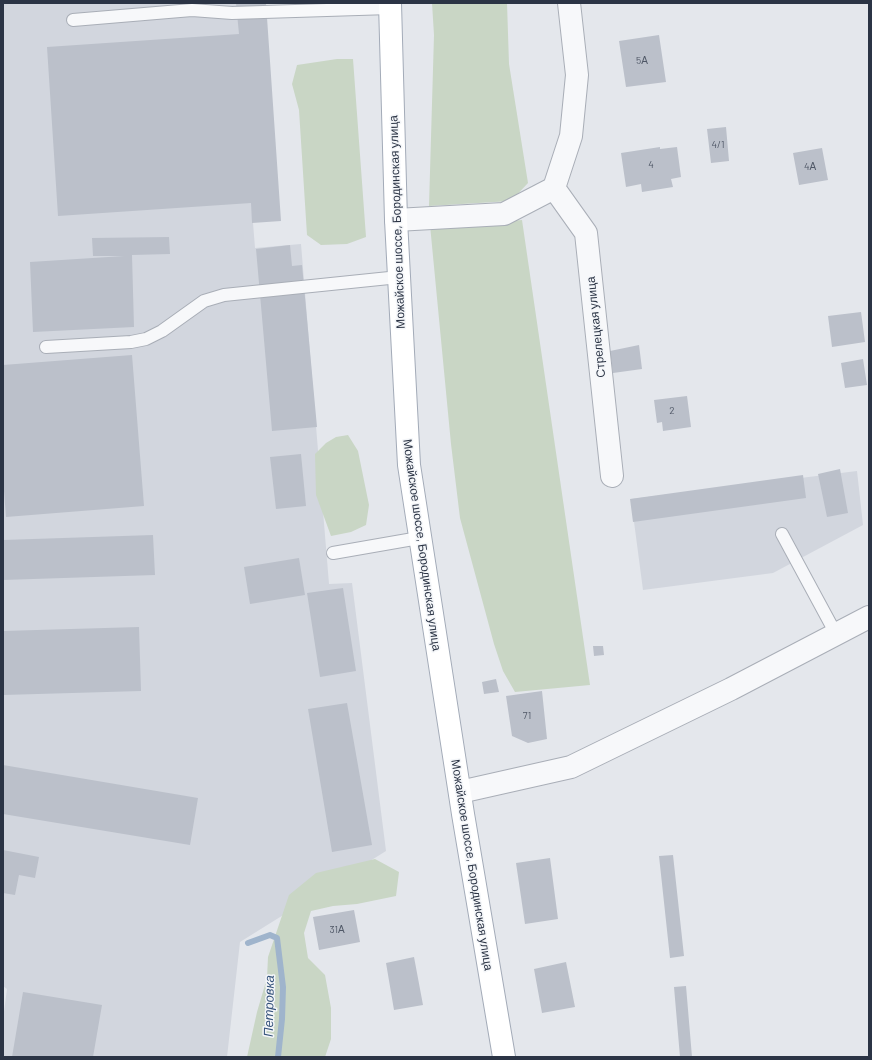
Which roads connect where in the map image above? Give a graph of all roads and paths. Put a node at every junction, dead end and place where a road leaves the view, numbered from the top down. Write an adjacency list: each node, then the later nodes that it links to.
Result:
1 (569, 3): 4 (street)
2 (390, 6): 3 (lane); 5 (main road, Можайское шоссе, Бородинская улица)
3 (73, 20)
4 (554, 188): 5 (street); 8 (street, Стрелецкая улица)
5 (396, 220): 6 (main road, Можайское шоссе, Бородинская улица)
6 (399, 278): 7 (lane); 10 (main road, Можайское шоссе, Бородинская улица)
7 (46, 347)
8 (612, 476)
9 (782, 534): 13 (lane)
10 (420, 538): 11 (lane); 14 (main road, Можайское шоссе, Бородинская улица)
11 (333, 553)
12 (869, 617): 13 (street)
13 (836, 634): 14 (street)
14 (460, 792): 15 (main road, Можайское шоссе, Бородинская улица)
15 (504, 1057)

